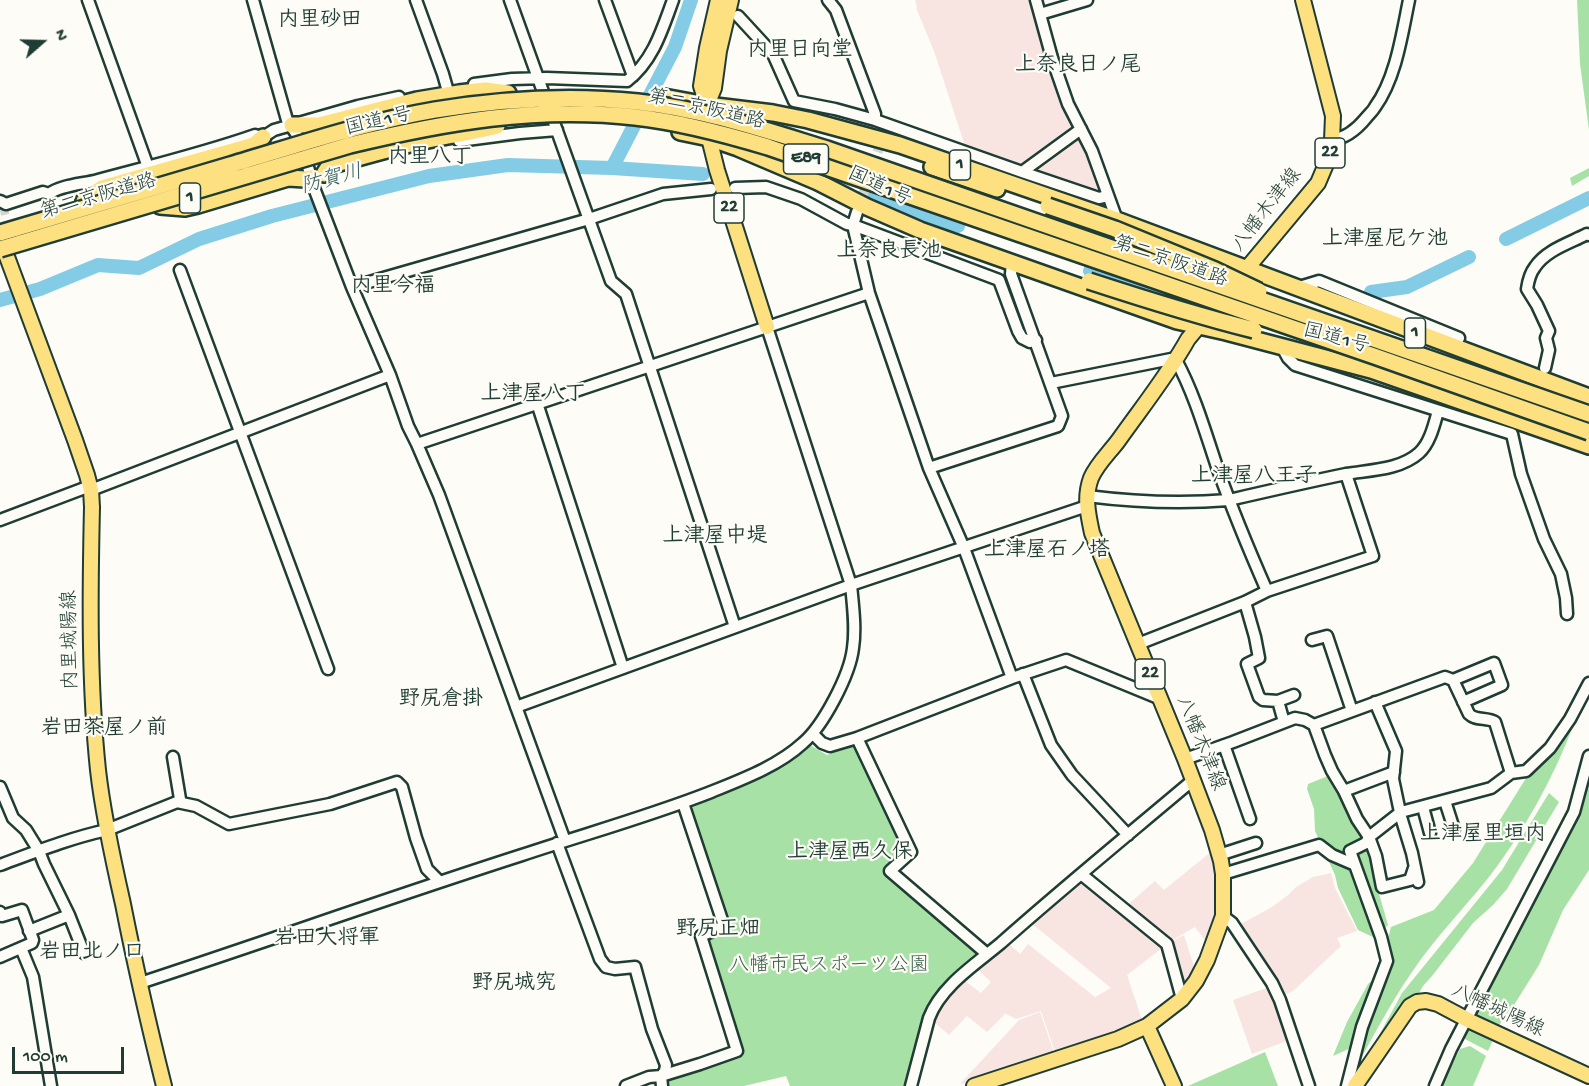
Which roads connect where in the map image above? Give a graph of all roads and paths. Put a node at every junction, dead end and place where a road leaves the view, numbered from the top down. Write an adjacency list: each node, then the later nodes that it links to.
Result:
1 (88, 0): 30 (street)
2 (253, 0): 24 (street)
3 (416, 0): 18 (street)
4 (510, 0): 17 (street)
5 (605, 0): 16 (street)
6 (673, 0): 16 (street)
7 (717, 0): 19 (main road, 22)
8 (731, 0): 19 (main road, 22)
9 (828, 0): 22 (street)
10 (1036, 0): 14 (street)
11 (1087, 0): 14 (street)
12 (1304, 0): 28 (main road, 八幡木津線 / 22)
13 (1409, 0): 28 (street)
14 (1040, 14): 23 (street)
15 (738, 16): 22 (street)
16 (633, 76): 17 (street)
17 (538, 78): 18 (street); 25 (street)
18 (447, 88): 24 (street)
19 (707, 105): 20 (highway, 国道1号 / 1); 21 (highway, 国道1号 / 1); 27 (main road, 22)
20 (368, 115): 24 (highway); 36 (highway, 国道1号 / 1)
21 (808, 120): 41 (highway, 国道1号 / 1); 59 (highway, bridge)
22 (875, 120): 31 (street)
23 (1081, 129): 31 (street); 35 (street)
24 (294, 130): 26 (street)
25 (557, 130): 32 (street); 40 (street)
26 (263, 137): 30 (street); 36 (highway)
27 (709, 138): 29 (highway, 国道1号 / 1); 39 (highway, 国道1号 / 1); 54 (main road, 22)
28 (1332, 140): 49 (main road, 八幡木津線 / 22)
29 (375, 149): 32 (highway); 38 (highway, 国道1号 / 1)
30 (148, 167): 37 (street)
31 (1022, 172): 35 (street)
32 (314, 177): 38 (highway); 50 (street)
33 (735, 188): 42 (street)
34 (711, 189): 40 (street)
35 (1108, 196): 41 (street)
36 (84, 201): 43 (highway, 国道1号 / 1)
37 (4, 205)
38 (160, 206): 46 (highway, 国道1号 / 1)
39 (862, 209): 42 (street); 47 (highway, 国道1号 / 1); 62 (highway, bridge)
40 (589, 219): 50 (street); 60 (street)
41 (1117, 220): 49 (highway, 国道1号 / 1)
42 (853, 225): 52 (street); 56 (street)
43 (0, 227)
44 (0, 233): 59 (highway, 第二京阪道路 / E89, bridge)
45 (1589, 235): 61 (street)
46 (1, 248): 62 (highway, 第二京阪道路 / E89, bridge); 75 (main road, 内里城陽線)
47 (1012, 263): 53 (highway, 国道1号 / 1); 56 (street)
48 (180, 270): 69 (street)
49 (1242, 274): 51 (highway, 国道1号 / 1); 53 (main road, 八幡木津線 / 22, bridge)
50 (352, 287): 63 (street)
51 (1296, 288): 55 (street); 65 (highway, 国道1号 / 1)
52 (869, 293): 54 (street); 73 (street)
53 (1201, 323): 57 (highway, 国道1号 / 1); 58 (main road, 八幡木津線 / 22)
54 (767, 327): 60 (street); 80 (street)
55 (1459, 338)
56 (1036, 340): 64 (street)
57 (1282, 347): 67 (street); 72 (highway, 国道1号 / 1)
58 (1176, 360): 64 (street); 76 (street); 77 (main road, 八幡木津線 / 22)
59 (1442, 363): 68 (highway, 第二京阪道路 / E89, bridge)
60 (649, 366): 66 (street); 84 (street)
61 (1545, 368)
62 (1422, 374): 70 (highway, 第二京阪道路 / E89, bridge)
63 (390, 375): 69 (street); 71 (street)
64 (1051, 383): 73 (street)
65 (1586, 397)
66 (537, 403): 71 (street); 87 (street)
67 (1438, 411): 74 (street); 83 (street)
68 (1589, 414)
69 (240, 432): 75 (street); 88 (street)
70 (1589, 432)
71 (417, 444): 97 (street)
72 (1589, 446)
73 (928, 468): 79 (street)
74 (1346, 474): 76 (street); 81 (street)
75 (90, 488): 78 (street); 119 (main road, 内里城陽線)
76 (1229, 500): 77 (street); 81 (street)
77 (1087, 501): 79 (street); 86 (main road, 八幡木津線 / 22)
78 (0, 520)
79 (964, 548): 80 (street); 89 (street)
80 (851, 585): 84 (street); 101 (street)
81 (1267, 591): 82 (street)
82 (1245, 602): 86 (street); 94 (street)
83 (1567, 614)
84 (735, 627): 87 (street)
85 (1312, 640): 98 (street)
86 (1138, 644): 93 (main road, 八幡木津線 / 22)
87 (623, 668): 97 (street)
88 (328, 669)
89 (1017, 676): 93 (street); 102 (street); 121 (street)
90 (1453, 681): 95 (street); 96 (street); 96 (street)
91 (1589, 683): 108 (street)
92 (1294, 695): 94 (street)
93 (1161, 699): 106 (main road, 八幡木津線 / 22)
94 (1278, 701): 99 (street)
95 (1375, 702): 98 (street); 107 (street)
96 (1463, 702): 108 (street)
97 (516, 707): 123 (street)
98 (1352, 711): 100 (street)
99 (1284, 722): 100 (street); 103 (street)
100 (1314, 725): 111 (street)
101 (813, 734): 102 (street); 114 (street)
102 (857, 738): 140 (street)
103 (1224, 745): 106 (street); 117 (street)
104 (1589, 756): 144 (street)
105 (173, 757): 113 (street)
106 (1185, 759): 109 (main road, 八幡木津線 / 22)
107 (1394, 772): 111 (street); 116 (street)
108 (1511, 773): 112 (street)
109 (1193, 780): 121 (street); 126 (main road, 八幡木津線 / 22)
110 (0, 787): 125 (street)
111 (1344, 791): 122 (street)
112 (1445, 801): 115 (street); 118 (street)
113 (177, 802): 119 (street); 132 (street)
114 (683, 803): 123 (street); 147 (street)
115 (1423, 807): 116 (street); 120 (street)
116 (1401, 812): 122 (street); 129 (street)
117 (1250, 819)
118 (1454, 829)
119 (107, 830): 125 (street); 142 (main road, 内里城陽線)
120 (1430, 833)
121 (1128, 835): 130 (street)
122 (1369, 837): 127 (street); 129 (street)
123 (561, 842): 132 (street); 147 (street)
124 (1256, 843): 126 (street)
125 (39, 851): 128 (street); 135 (street)
126 (1219, 855): 131 (main road, 八幡木津線 / 22)
127 (1353, 864): 131 (street); 155 (street)
128 (0, 865)
129 (1414, 868): 133 (street)
130 (1081, 874): 140 (street); 143 (street)
131 (1223, 874): 136 (main road, 八幡木津線 / 22)
132 (440, 882): 142 (street)
133 (1418, 882)
134 (0, 912): 137 (street)
135 (69, 915): 137 (street); 139 (street)
136 (1223, 916): 143 (main road, 八幡木津線 / 22); 154 (street)
137 (29, 931): 138 (street)
138 (21, 948): 141 (street); 148 (street)
139 (84, 953)
140 (987, 954): 151 (street)
141 (0, 957)
142 (140, 983): 149 (main road, 内里城陽線)
143 (1182, 999): 145 (main road, 八幡木津線 / 22)
144 (1468, 1020): 146 (main road, 八幡城陽線); 156 (main road, 八幡城陽線); 157 (street)
145 (1147, 1026): 152 (main road, 八幡木津線 / 22); 153 (main road)
146 (1589, 1076)
147 (662, 1081): 150 (street)
148 (51, 1086)
149 (164, 1086)
150 (626, 1086)
151 (911, 1086)
152 (974, 1086)
153 (1174, 1086)
154 (1309, 1086)
155 (1347, 1086)
156 (1355, 1086)
157 (1435, 1086)

